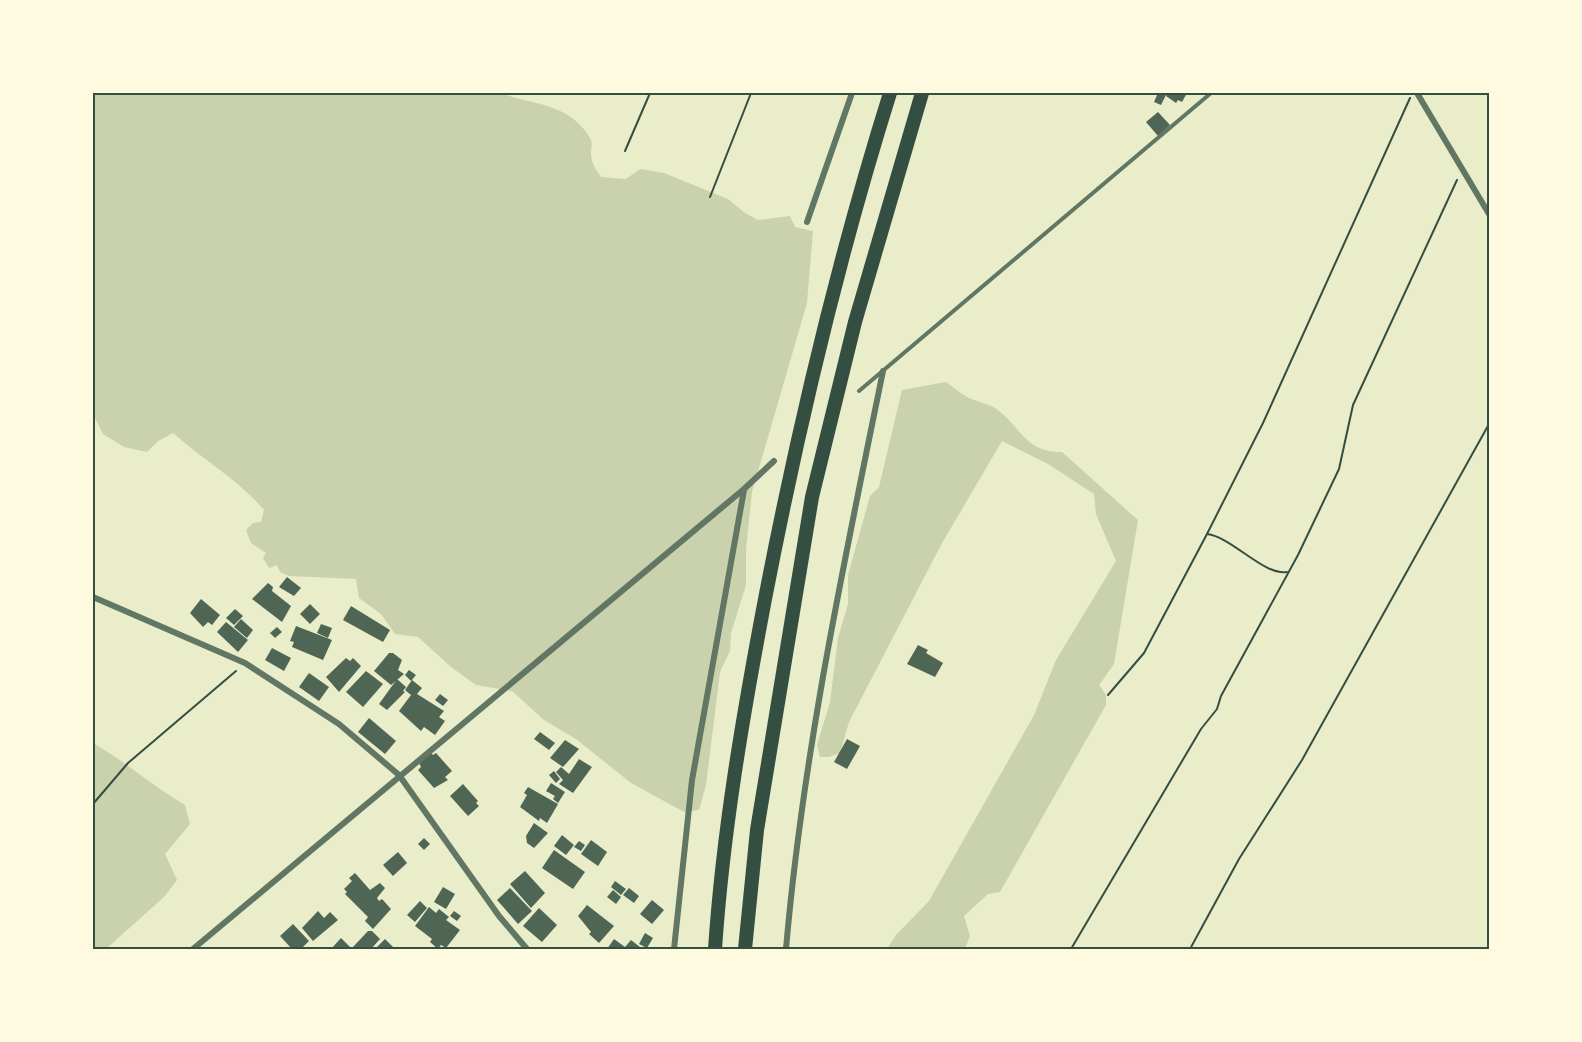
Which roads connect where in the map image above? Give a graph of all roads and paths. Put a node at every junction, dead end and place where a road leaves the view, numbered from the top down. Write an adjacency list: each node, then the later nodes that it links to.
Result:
1 (650, 93): 9 (path)
2 (752, 93): 11 (path)
3 (852, 93): 13 (street)
4 (890, 93): 29 (highway)
5 (922, 93): 30 (highway)
6 (1212, 93): 14 (lane)
7 (1412, 93): 19 (path)
8 (1417, 93): 10 (street)
9 (624, 151)
10 (1461, 170): 12 (street); 20 (path)
11 (710, 197)
12 (1489, 214)
13 (807, 222)
14 (883, 371): 15 (lane); 31 (street)
15 (858, 391)
16 (1489, 424): 33 (path)
17 (774, 461): 18 (street)
18 (744, 489): 24 (street); 28 (street)
19 (1207, 534): 20 (path); 23 (path)
20 (1288, 572): 32 (path)
21 (93, 597): 22 (street)
22 (245, 663): 24 (street); 25 (path)
23 (1108, 695)
24 (399, 775): 26 (street); 27 (street)
25 (93, 804)
26 (193, 949)
27 (527, 949)
28 (674, 949)
29 (715, 949)
30 (745, 949)
31 (786, 949)
32 (1071, 949)
33 (1190, 949)

